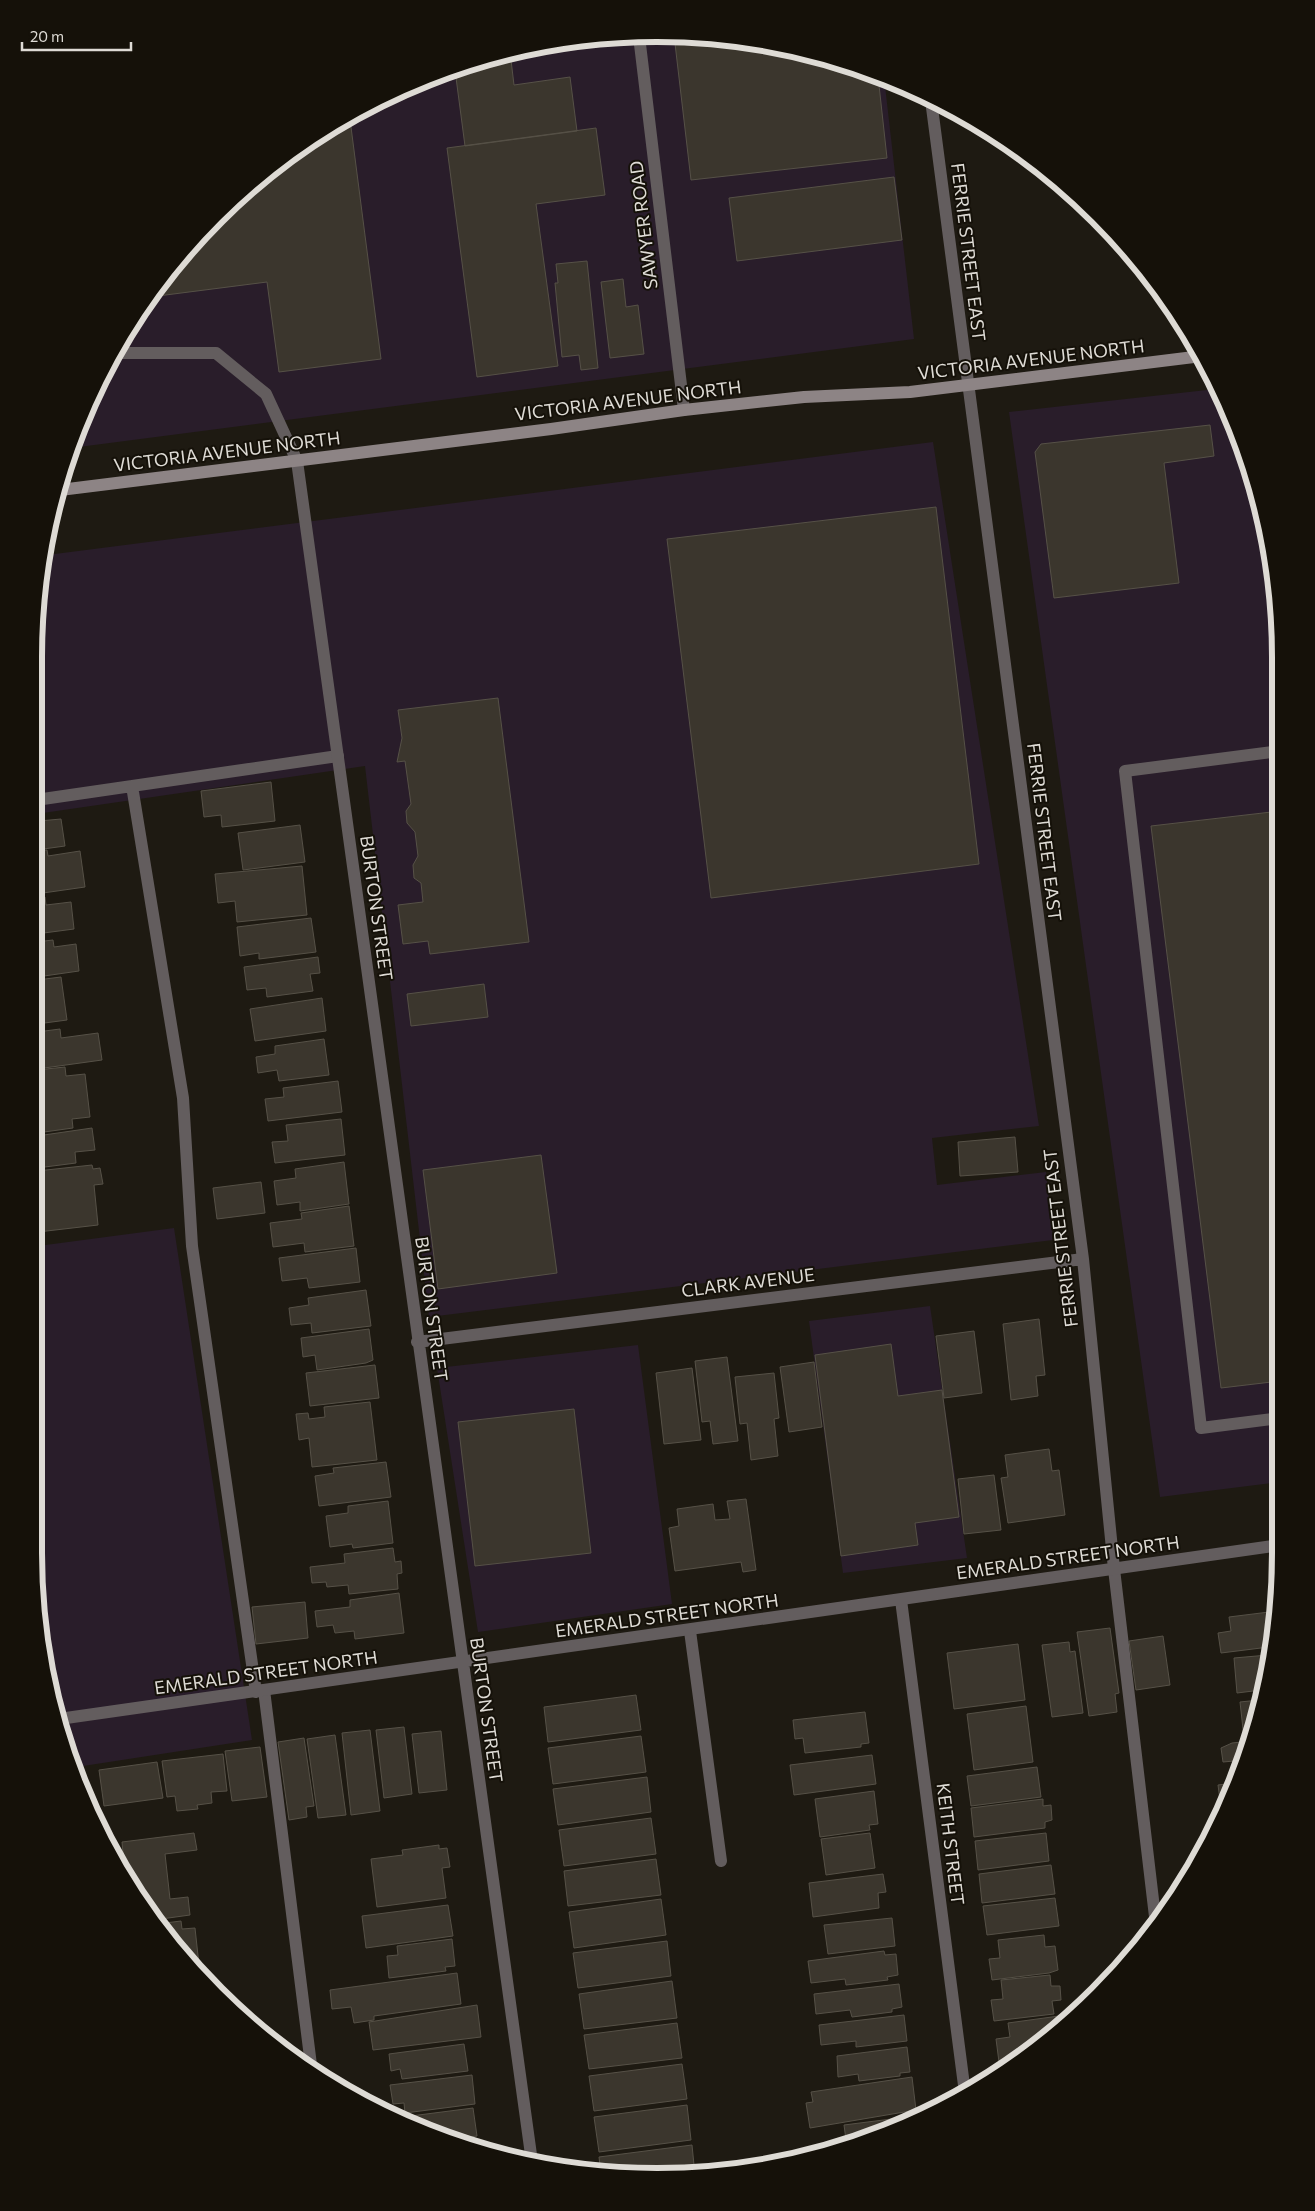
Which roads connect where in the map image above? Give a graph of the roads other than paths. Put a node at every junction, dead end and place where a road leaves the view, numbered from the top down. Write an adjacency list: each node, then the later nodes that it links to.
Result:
1 (641, 43): 6 (street, SAWYER ROAD)
2 (932, 107): 5 (street, FERRIE STREET EAST)
3 (123, 353): 7 (street, BURTON STREET)
4 (1194, 357): 5 (main road, VICTORIA AVENUE NORTH)
5 (968, 386): 6 (main road, VICTORIA AVENUE NORTH); 13 (street, FERRIE STREET EAST)
6 (684, 410): 7 (main road, VICTORIA AVENUE NORTH)
7 (297, 461): 8 (main road, VICTORIA AVENUE NORTH); 10 (street, BURTON STREET)
8 (66, 489)
9 (1272, 752): 15 (street)
10 (338, 756): 11 (street); 14 (street, BURTON STREET)
11 (132, 786): 12 (street); 21 (street)
12 (42, 799)
13 (1083, 1259): 14 (street, CLARK AVENUE); 17 (street, FERRIE STREET EAST)
14 (417, 1342): 20 (street, BURTON STREET)
15 (1272, 1419)
16 (1272, 1546): 17 (street, EMERALD STREET NORTH)
17 (1114, 1569): 18 (street, EMERALD STREET NORTH); 24 (street, FERRIE STREET EAST)
18 (901, 1600): 19 (street, EMERALD STREET NORTH); 26 (street, KEITH STREET)
19 (690, 1631): 20 (street, EMERALD STREET NORTH); 23 (street)
20 (462, 1663): 21 (street, EMERALD STREET NORTH); 27 (street, BURTON STREET)
21 (260, 1691): 22 (street, EMERALD STREET NORTH); 25 (street)
22 (65, 1719)
23 (721, 1862)
24 (1155, 1915)
25 (310, 2061)
26 (964, 2087)
27 (531, 2155)

